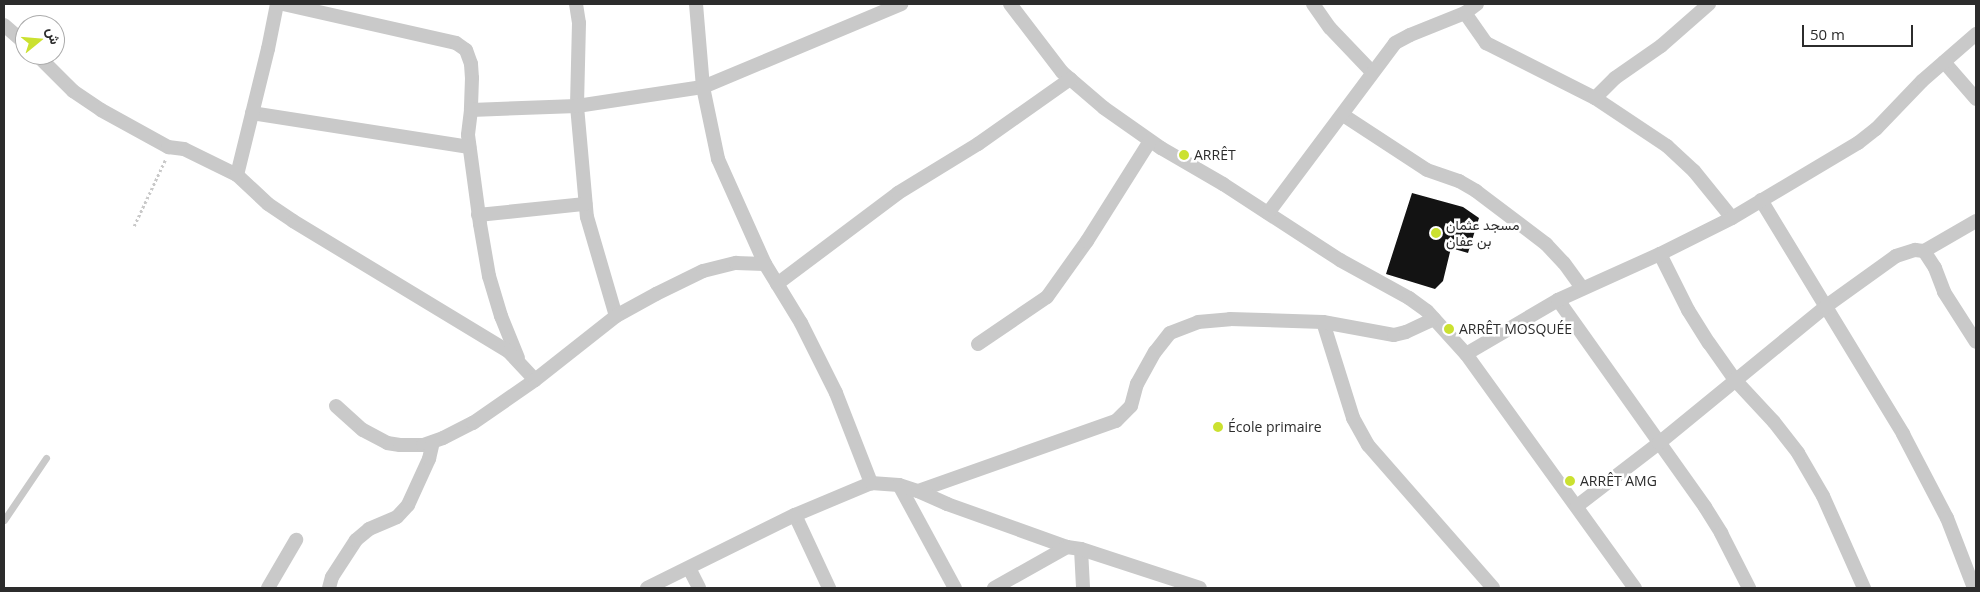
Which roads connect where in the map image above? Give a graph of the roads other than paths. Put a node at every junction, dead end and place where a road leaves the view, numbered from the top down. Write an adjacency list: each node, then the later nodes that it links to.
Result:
1 (277, 4): 23 (street)
2 (283, 4): 22 (street)
3 (576, 4): 21 (street)
4 (696, 4): 18 (street)
5 (901, 4): 18 (street)
6 (1010, 4): 17 (street)
7 (1313, 4): 16 (street)
8 (1478, 4): 10 (street)
9 (1709, 4): 19 (street)
10 (1465, 13): 16 (street); 19 (street)
11 (4, 25): 12 (street)
12 (15, 34)
13 (1976, 34): 14 (street)
14 (1944, 62): 20 (street); 28 (street)
15 (47, 65): 27 (street)
16 (1372, 72): 24 (street)
17 (1070, 79): 25 (street); 37 (street)
18 (703, 87): 21 (street); 36 (street)
19 (1595, 98): 32 (street)
20 (1976, 98)
21 (577, 106): 22 (street); 29 (street)
22 (471, 110): 26 (street)
23 (252, 113): 26 (street); 27 (street)
24 (1342, 115): 30 (street); 38 (street)
25 (1150, 141): 30 (street); 45 (street)
26 (469, 147): 31 (street)
27 (237, 175): 47 (street)
28 (1761, 200): 32 (street); 40 (street)
29 (586, 204): 31 (street); 41 (street)
30 (1268, 213): 42 (street)
31 (478, 215): 47 (street)
32 (1732, 218): 35 (street)
33 (1976, 221): 34 (street)
34 (1924, 251): 40 (street); 44 (street)
35 (1660, 254): 38 (street); 49 (street)
36 (765, 264): 37 (street); 41 (street)
37 (777, 284): 54 (street)
38 (1582, 288): 39 (street)
39 (1558, 300): 46 (street); 52 (street)
40 (1825, 307): 49 (street); 76 (street)
41 (616, 316): 48 (street)
42 (1434, 319): 43 (street); 46 (street)
43 (1323, 322): 56 (street); 72 (street)
44 (1976, 342)
45 (978, 344)
46 (1466, 354): 57 (street)
47 (520, 364): 48 (street)
48 (534, 380): 51 (street)
49 (1735, 380): 52 (street); 75 (street)
50 (336, 406): 51 (street)
51 (432, 442): 64 (street)
52 (1659, 443): 57 (street); 74 (street)
53 (46, 458): 59 (lane)
54 (871, 482): 55 (street); 58 (street)
55 (899, 485): 56 (street); 68 (street)
56 (918, 491): 61 (street)
57 (1577, 506): 73 (street)
58 (796, 515): 62 (street); 67 (street)
59 (4, 520)
60 (296, 540): 63 (street)
61 (1074, 548): 69 (street); 70 (street); 71 (street)
62 (688, 568): 65 (street); 66 (street)
63 (268, 588)
64 (329, 588)
65 (647, 588)
66 (699, 588)
67 (829, 588)
68 (955, 588)
69 (994, 588)
70 (1084, 588)
71 (1200, 588)
72 (1493, 588)
73 (1635, 588)
74 (1749, 588)
75 (1864, 588)
76 (1974, 588)

